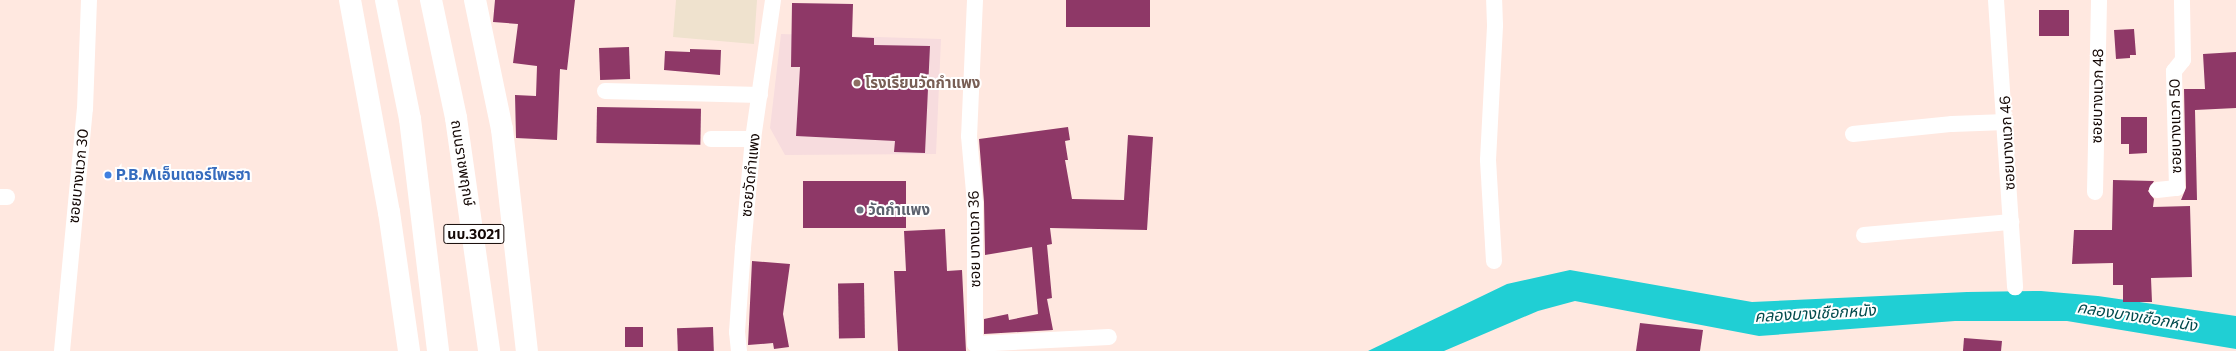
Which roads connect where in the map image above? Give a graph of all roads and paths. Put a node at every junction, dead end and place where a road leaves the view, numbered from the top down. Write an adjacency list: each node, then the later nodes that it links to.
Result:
1 (89, 0): 25 (street, ซอยบางแวก 30)
2 (350, 0): 26 (main road)
3 (386, 0): 27 (main road, นบ.3021)
4 (431, 0): 28 (main road, ถนนราชพฤกษ์ / นบ.3021)
5 (475, 0): 29 (main road, นบ.3021)
6 (773, 0): 13 (street, ซอยวัดกำแพง)
7 (975, 0): 24 (street, ซอย บางแวก 36)
8 (1494, 0): 22 (street)
9 (1996, 0): 14 (street, ซอยบางแวก 46)
10 (2099, 0): 19 (street, ซอยบางแวก 48)
11 (2182, 0): 18 (street, ซอยบางแวก 50)
12 (605, 91): 13 (street)
13 (760, 95): 17 (street, ซอยวัดกำแพง)
14 (2006, 122): 15 (street); 20 (street, ซอยบางแวก 46)
15 (1853, 134)
16 (711, 139): 17 (street)
17 (753, 139): 30 (street, ซอยวัดกำแพง)
18 (2157, 190)
19 (2095, 192)
20 (2011, 222): 21 (street); 23 (street, ซอยบางแวก 46)
21 (1864, 235)
22 (1494, 261)
23 (2015, 287)
24 (1109, 337)
25 (62, 351)
26 (409, 351)
27 (438, 351)
28 (489, 351)
29 (527, 351)
30 (739, 351)

